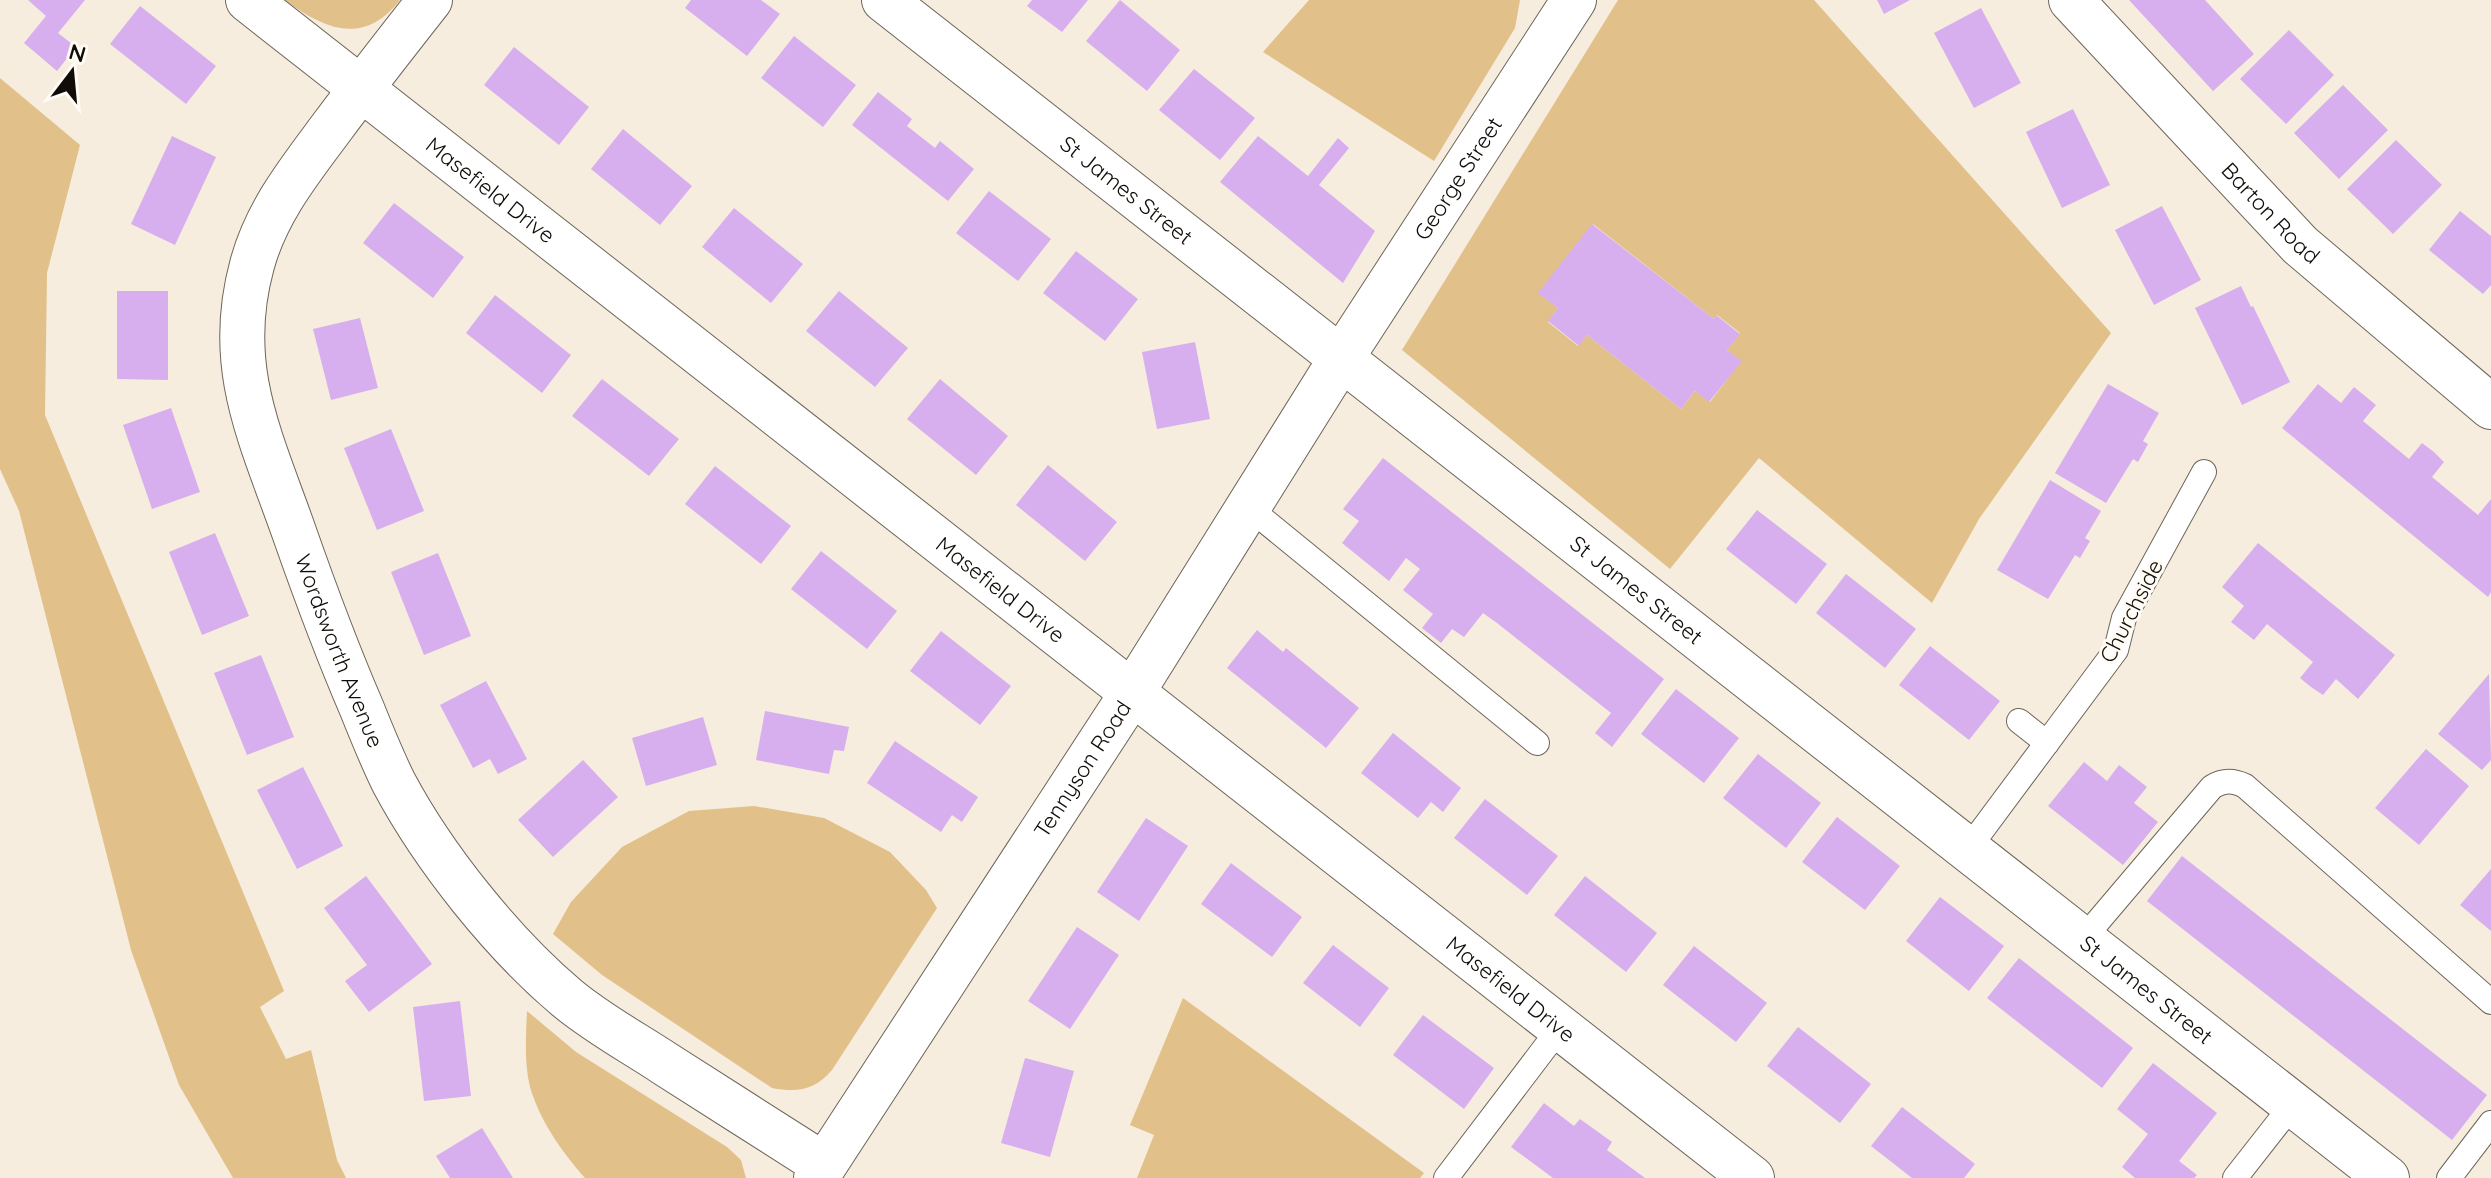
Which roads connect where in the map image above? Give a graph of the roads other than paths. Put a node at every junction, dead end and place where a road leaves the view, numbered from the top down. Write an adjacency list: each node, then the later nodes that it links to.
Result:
1 (248, 0): 6 (street, Masefield Drive)
2 (430, 0): 6 (street, Wordsworth Avenue)
3 (884, 0): 7 (street, St James Street)
4 (1574, 0): 7 (street, George Street)
5 (2071, 0): 8 (street, Barton Road)
6 (362, 87): 11 (street, Masefield Drive); 21 (street, Wordsworth Avenue)
7 (1342, 357): 10 (street, Tennyson Road); 15 (street, St James Street)
8 (2491, 407)
9 (2204, 472): 14 (lane, Churchside)
10 (1248, 507): 11 (street, Tennyson Road); 13 (lane)
11 (1132, 693): 18 (street, Masefield Drive); 21 (street, Tennyson Road)
12 (2019, 721): 14 (lane)
13 (1537, 743)
14 (2047, 743): 15 (lane, Churchside)
15 (1968, 849): 16 (street, St James Street)
16 (2083, 939): 17 (lane); 19 (street, St James Street)
17 (2491, 1002)
18 (1560, 1028): 22 (lane); 23 (street, Masefield Drive)
19 (2293, 1104): 24 (lane); 25 (street, St James Street)
20 (2491, 1123): 26 (lane)
21 (820, 1171)
22 (1446, 1178)
23 (1752, 1178)
24 (2235, 1178)
25 (2387, 1178)
26 (2449, 1178)

